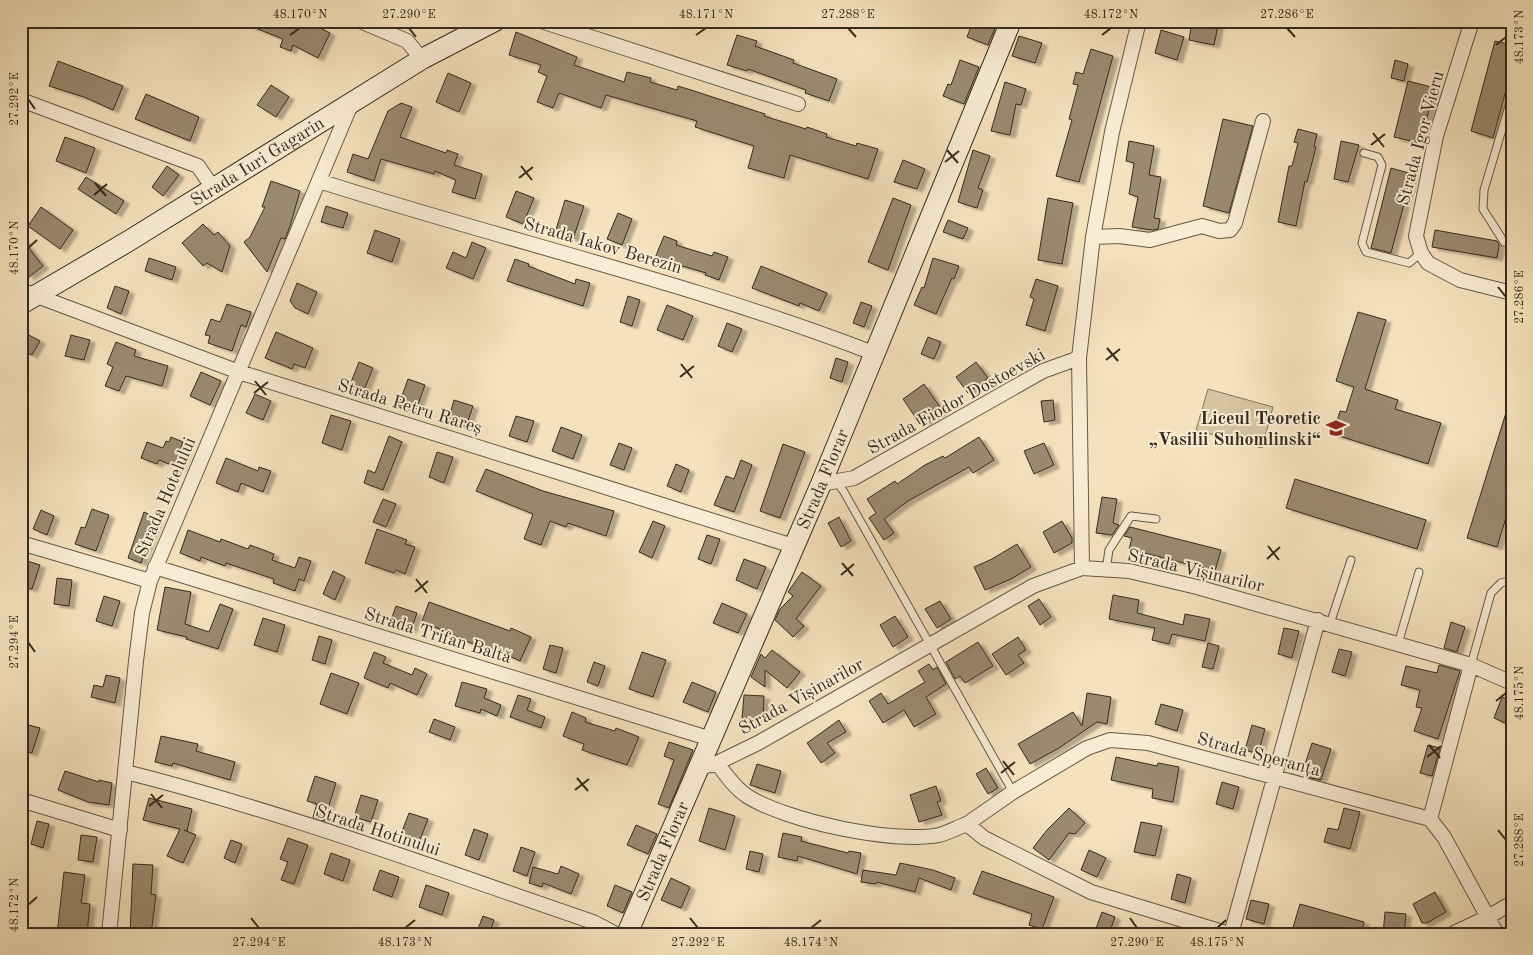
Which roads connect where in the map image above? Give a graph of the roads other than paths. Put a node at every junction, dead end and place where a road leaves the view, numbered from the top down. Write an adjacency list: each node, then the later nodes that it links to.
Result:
1 (360, 21): 7 (street)
2 (494, 21): 7 (street, Strada Iuri Gagarin)
3 (540, 21): 11 (street)
4 (1011, 21): 21 (street, Strada Florar)
5 (1139, 21): 16 (street)
6 (1472, 21): 18 (street, Strada Igor Vieru)
7 (422, 58): 10 (street, Strada Iuri Gagarin)
8 (1512, 96): 17 (lane)
9 (21, 100): 15 (street)
10 (352, 101): 14 (street, Strada Hotelului); 15 (street, Strada Iuri Gagarin)
11 (798, 104)
12 (1263, 121): 16 (street)
13 (1364, 153): 18 (lane)
14 (319, 181): 21 (street, Strada Iakov Berezin); 23 (street, Strada Hotelului)
15 (213, 188): 20 (street, Strada Iuri Gagarin)
16 (1093, 237): 22 (street)
17 (1504, 242)
18 (1425, 258): 19 (street)
19 (1512, 293)
20 (26, 297): 23 (street, Strada Petru Rareș)
21 (873, 353): 24 (street, Strada Florar)
22 (1079, 358): 24 (street, Strada Fiodor Dostoevski); 30 (street)
23 (239, 372): 27 (street, Strada Petru Rareș); 29 (street, Strada Hotelului)
24 (829, 483): 27 (street, Strada Florar); 37 (lane)
25 (1156, 519): 31 (lane)
26 (21, 544): 34 (street)
27 (793, 546): 40 (street, Strada Florar)
28 (1351, 560): 35 (lane)
29 (154, 568): 34 (street, Strada Hotelului); 40 (street, Strada Trifan Baltă)
30 (1082, 568): 31 (street, Strada Vișinarilor); 37 (street, Strada Vișinarilor)
31 (1106, 570): 35 (street, Strada Vișinarilor)
32 (1418, 572): 36 (lane)
33 (1512, 580): 38 (lane)
34 (150, 581): 42 (street, Strada Hotelului)
35 (1324, 622): 36 (street, Strada Vișinarilor); 43 (street)
36 (1398, 644): 38 (street, Strada Vișinarilor)
37 (931, 646): 41 (street, Strada Vișinarilor); 44 (lane)
38 (1471, 665): 39 (street, Strada Vișinarilor); 46 (street)
39 (1512, 683)
40 (711, 739): 41 (street, Strada Florar)
41 (708, 765): 47 (street, Strada Speranța); 53 (street, Strada Florar)
42 (126, 772): 48 (street, Strada Hotelului); 52 (street, Strada Hotinului)
43 (1275, 778): 44 (street, Strada Speranța); 46 (street, Strada Speranța); 54 (street)
44 (1013, 792): 47 (street, Strada Speranța)
45 (21, 800): 48 (street)
46 (1430, 819): 50 (street)
47 (967, 824): 54 (street)
48 (120, 830): 51 (street, Strada Hotelului)
49 (1512, 903): 50 (street)
50 (1488, 917): 55 (street); 56 (street)
51 (109, 934)
52 (616, 934)
53 (627, 934)
54 (1230, 934)
55 (1452, 934)
56 (1496, 934)

